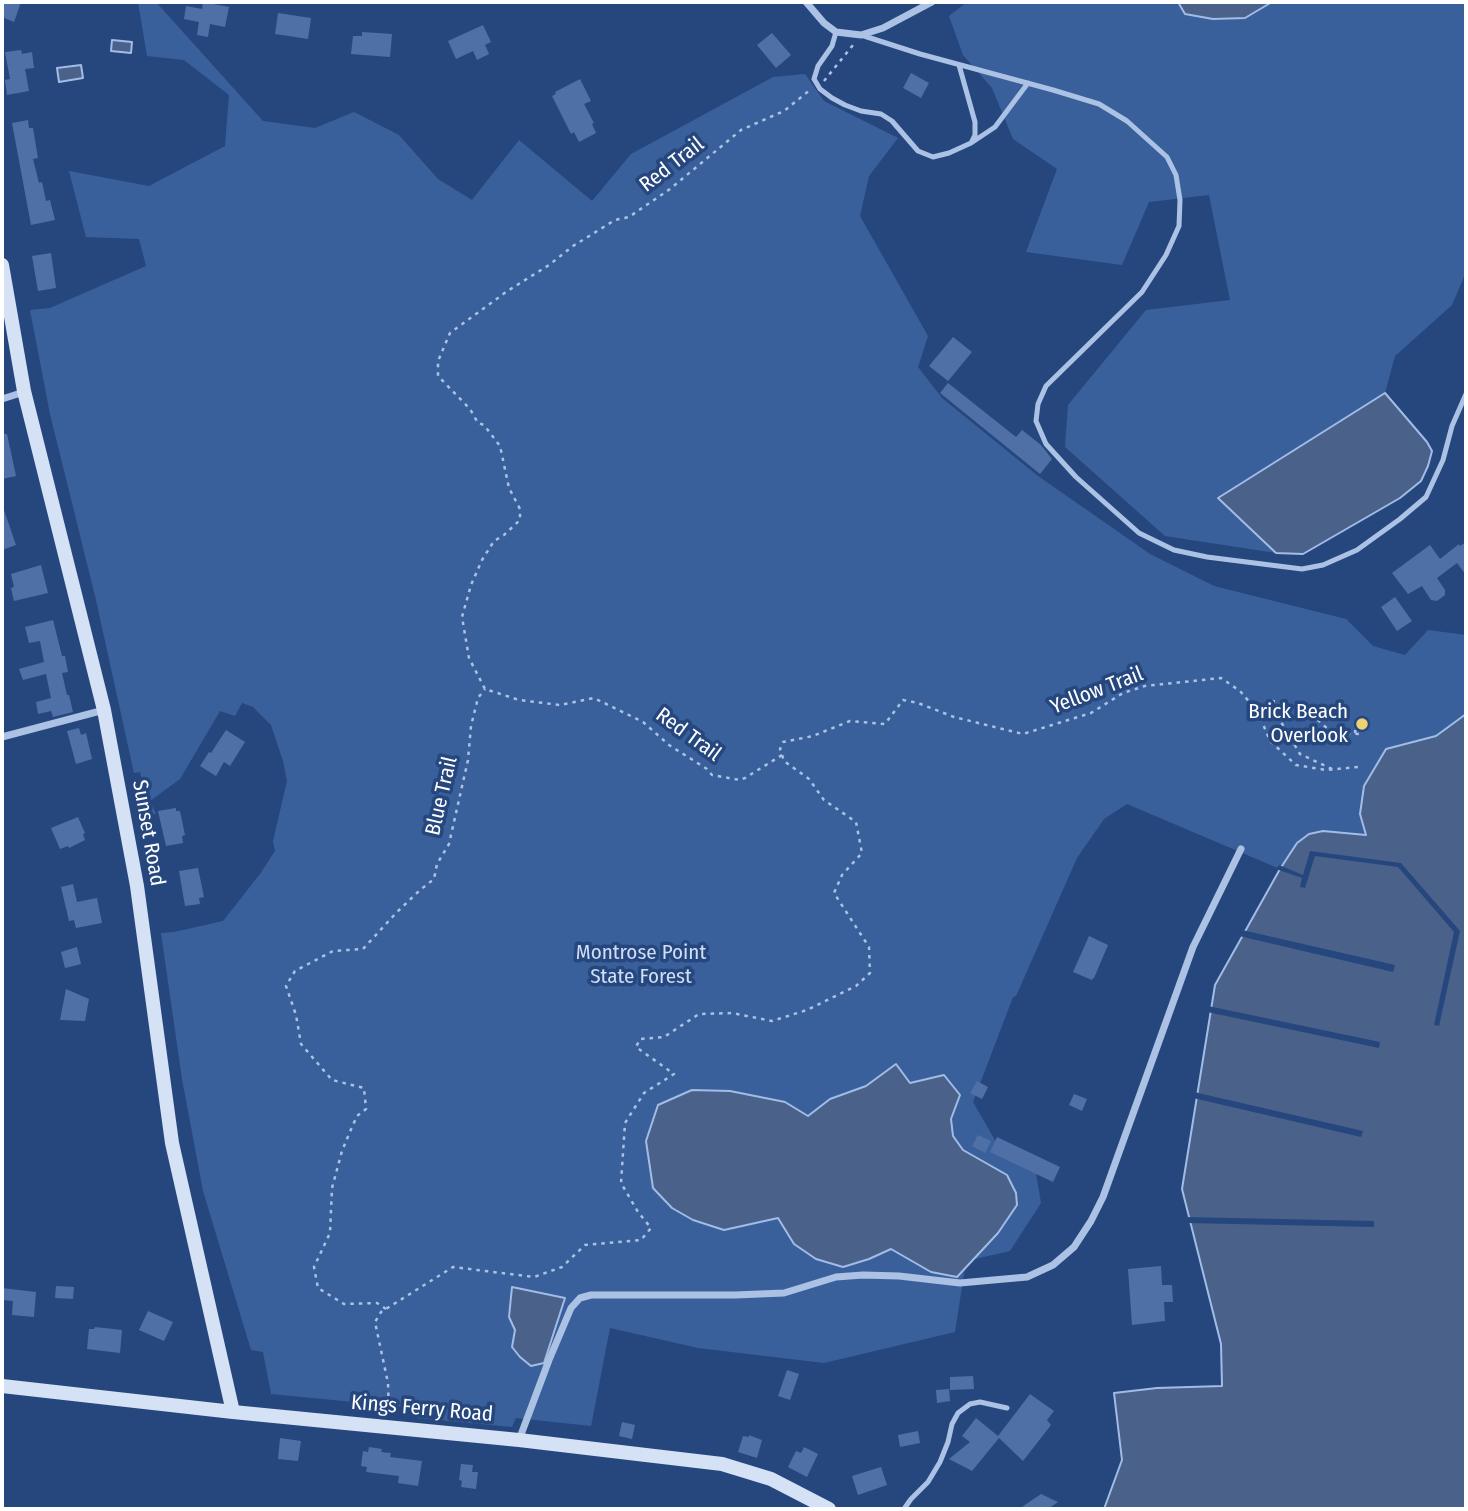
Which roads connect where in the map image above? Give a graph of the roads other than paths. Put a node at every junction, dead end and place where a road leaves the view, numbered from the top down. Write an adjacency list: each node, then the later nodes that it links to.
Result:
1 (806, 2): 3 (street)
2 (932, 2): 4 (street)
3 (836, 32): 4 (street); 7 (lane)
4 (861, 35): 5 (lane)
5 (959, 65): 6 (lane); 7 (lane)
6 (1028, 83): 7 (lane); 10 (lane)
7 (971, 143)
8 (2, 265): 9 (street, Sunset Road)
9 (24, 391): 11 (street); 12 (street, Sunset Road)
10 (1466, 394)
11 (2, 399)
12 (104, 710): 13 (street); 17 (street, Sunset Road)
13 (2, 737)
14 (1241, 849): 18 (street)
15 (2, 1386): 17 (street, Kings Ferry Road)
16 (1007, 1408): 20 (lane)
17 (233, 1412): 18 (street, Kings Ferry Road)
18 (519, 1440): 19 (street, Kings Ferry Road)
19 (829, 1509)
20 (904, 1509)

